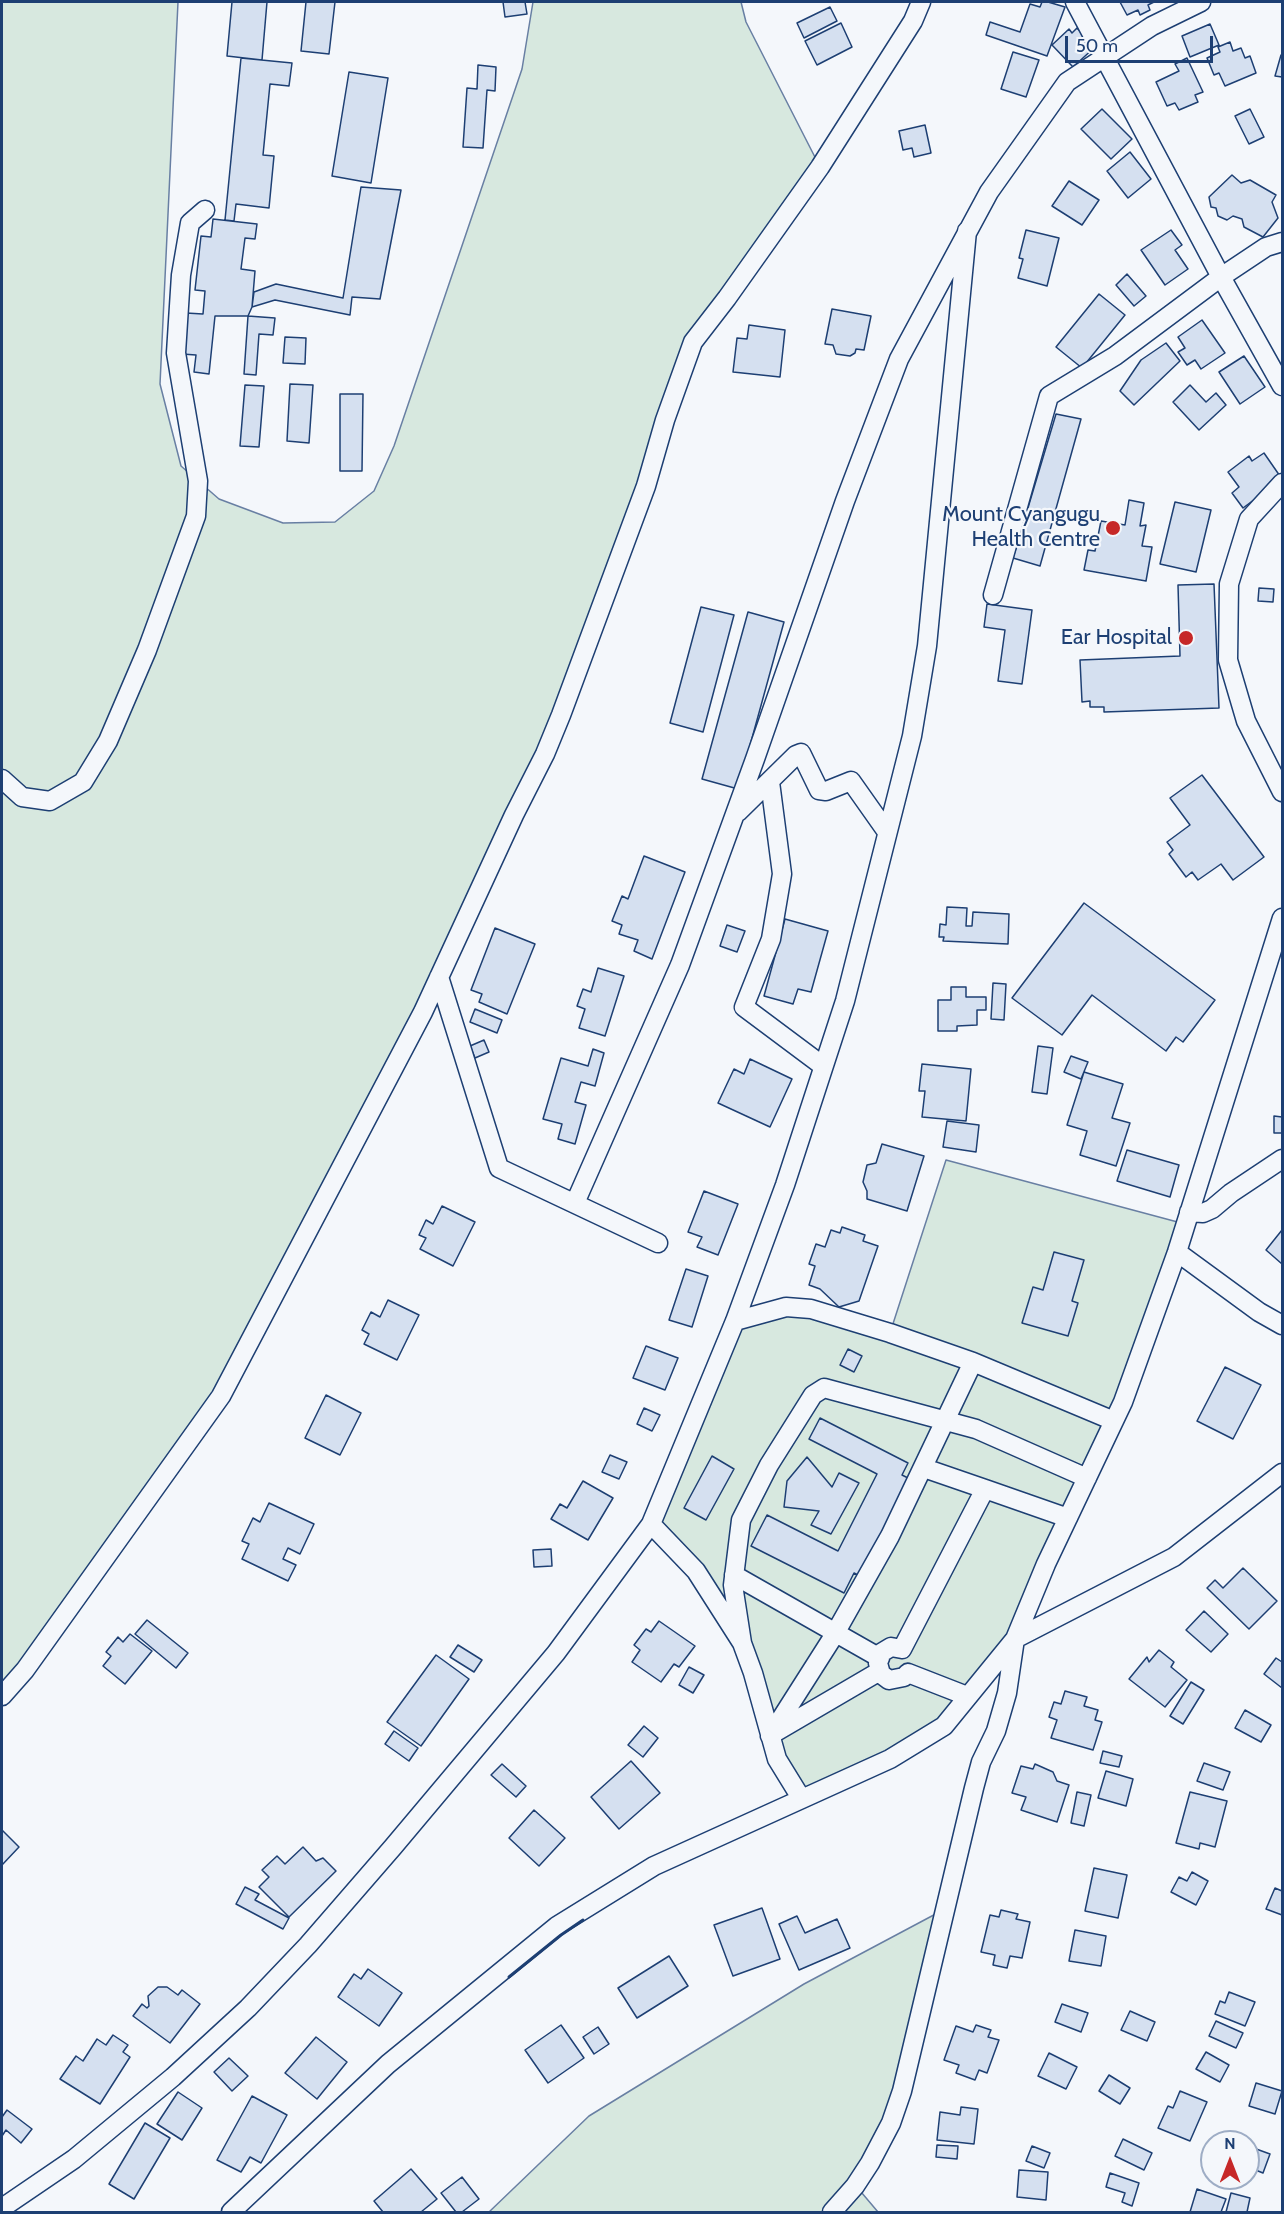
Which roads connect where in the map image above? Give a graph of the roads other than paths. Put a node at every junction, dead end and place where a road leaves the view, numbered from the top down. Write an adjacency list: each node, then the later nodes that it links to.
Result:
1 (921, 2): 18 (street)
2 (1075, 2): 4 (street)
3 (1201, 2): 4 (street)
4 (1106, 57): 6 (street); 8 (street)
5 (205, 210): 12 (street)
6 (967, 231): 15 (street); 16 (street)
7 (1282, 242): 8 (street)
8 (1221, 277): 9 (street); 11 (street)
9 (1282, 386)
10 (1282, 483): 14 (street)
11 (993, 595)
12 (2, 779)
13 (770, 782): 15 (street); 16 (street); 19 (street)
14 (1282, 792)
15 (735, 816): 21 (street)
16 (887, 832): 19 (street)
17 (1282, 918): 22 (street)
18 (439, 977): 21 (street); 41 (street)
19 (823, 1066): 25 (street)
20 (1282, 1159): 22 (street)
21 (575, 1203): 23 (street)
22 (1189, 1212): 24 (street)
23 (658, 1244)
24 (1177, 1252): 26 (street); 29 (street)
25 (735, 1321): 27 (street); 35 (street)
26 (1282, 1325)
27 (972, 1362): 28 (street); 29 (street)
28 (943, 1420): 30 (street); 32 (street); 36 (street)
29 (1114, 1421): 32 (street)
30 (924, 1468): 33 (street); 37 (street)
31 (1282, 1473): 38 (street)
32 (1087, 1478): 34 (street)
33 (985, 1489): 34 (street); 40 (street)
34 (1068, 1518): 38 (street)
35 (651, 1524): 39 (street); 45 (street)
36 (734, 1575): 37 (street); 39 (street)
37 (836, 1632): 40 (street); 43 (street)
38 (1015, 1639): 42 (street); 47 (street)
39 (742, 1643): 43 (street)
40 (880, 1664): 42 (street); 43 (street)
41 (2, 1696)
42 (967, 1696): 44 (street)
43 (770, 1736): 44 (street)
44 (801, 1798): 46 (street)
45 (2, 2208)
46 (231, 2212)
47 (832, 2212)

